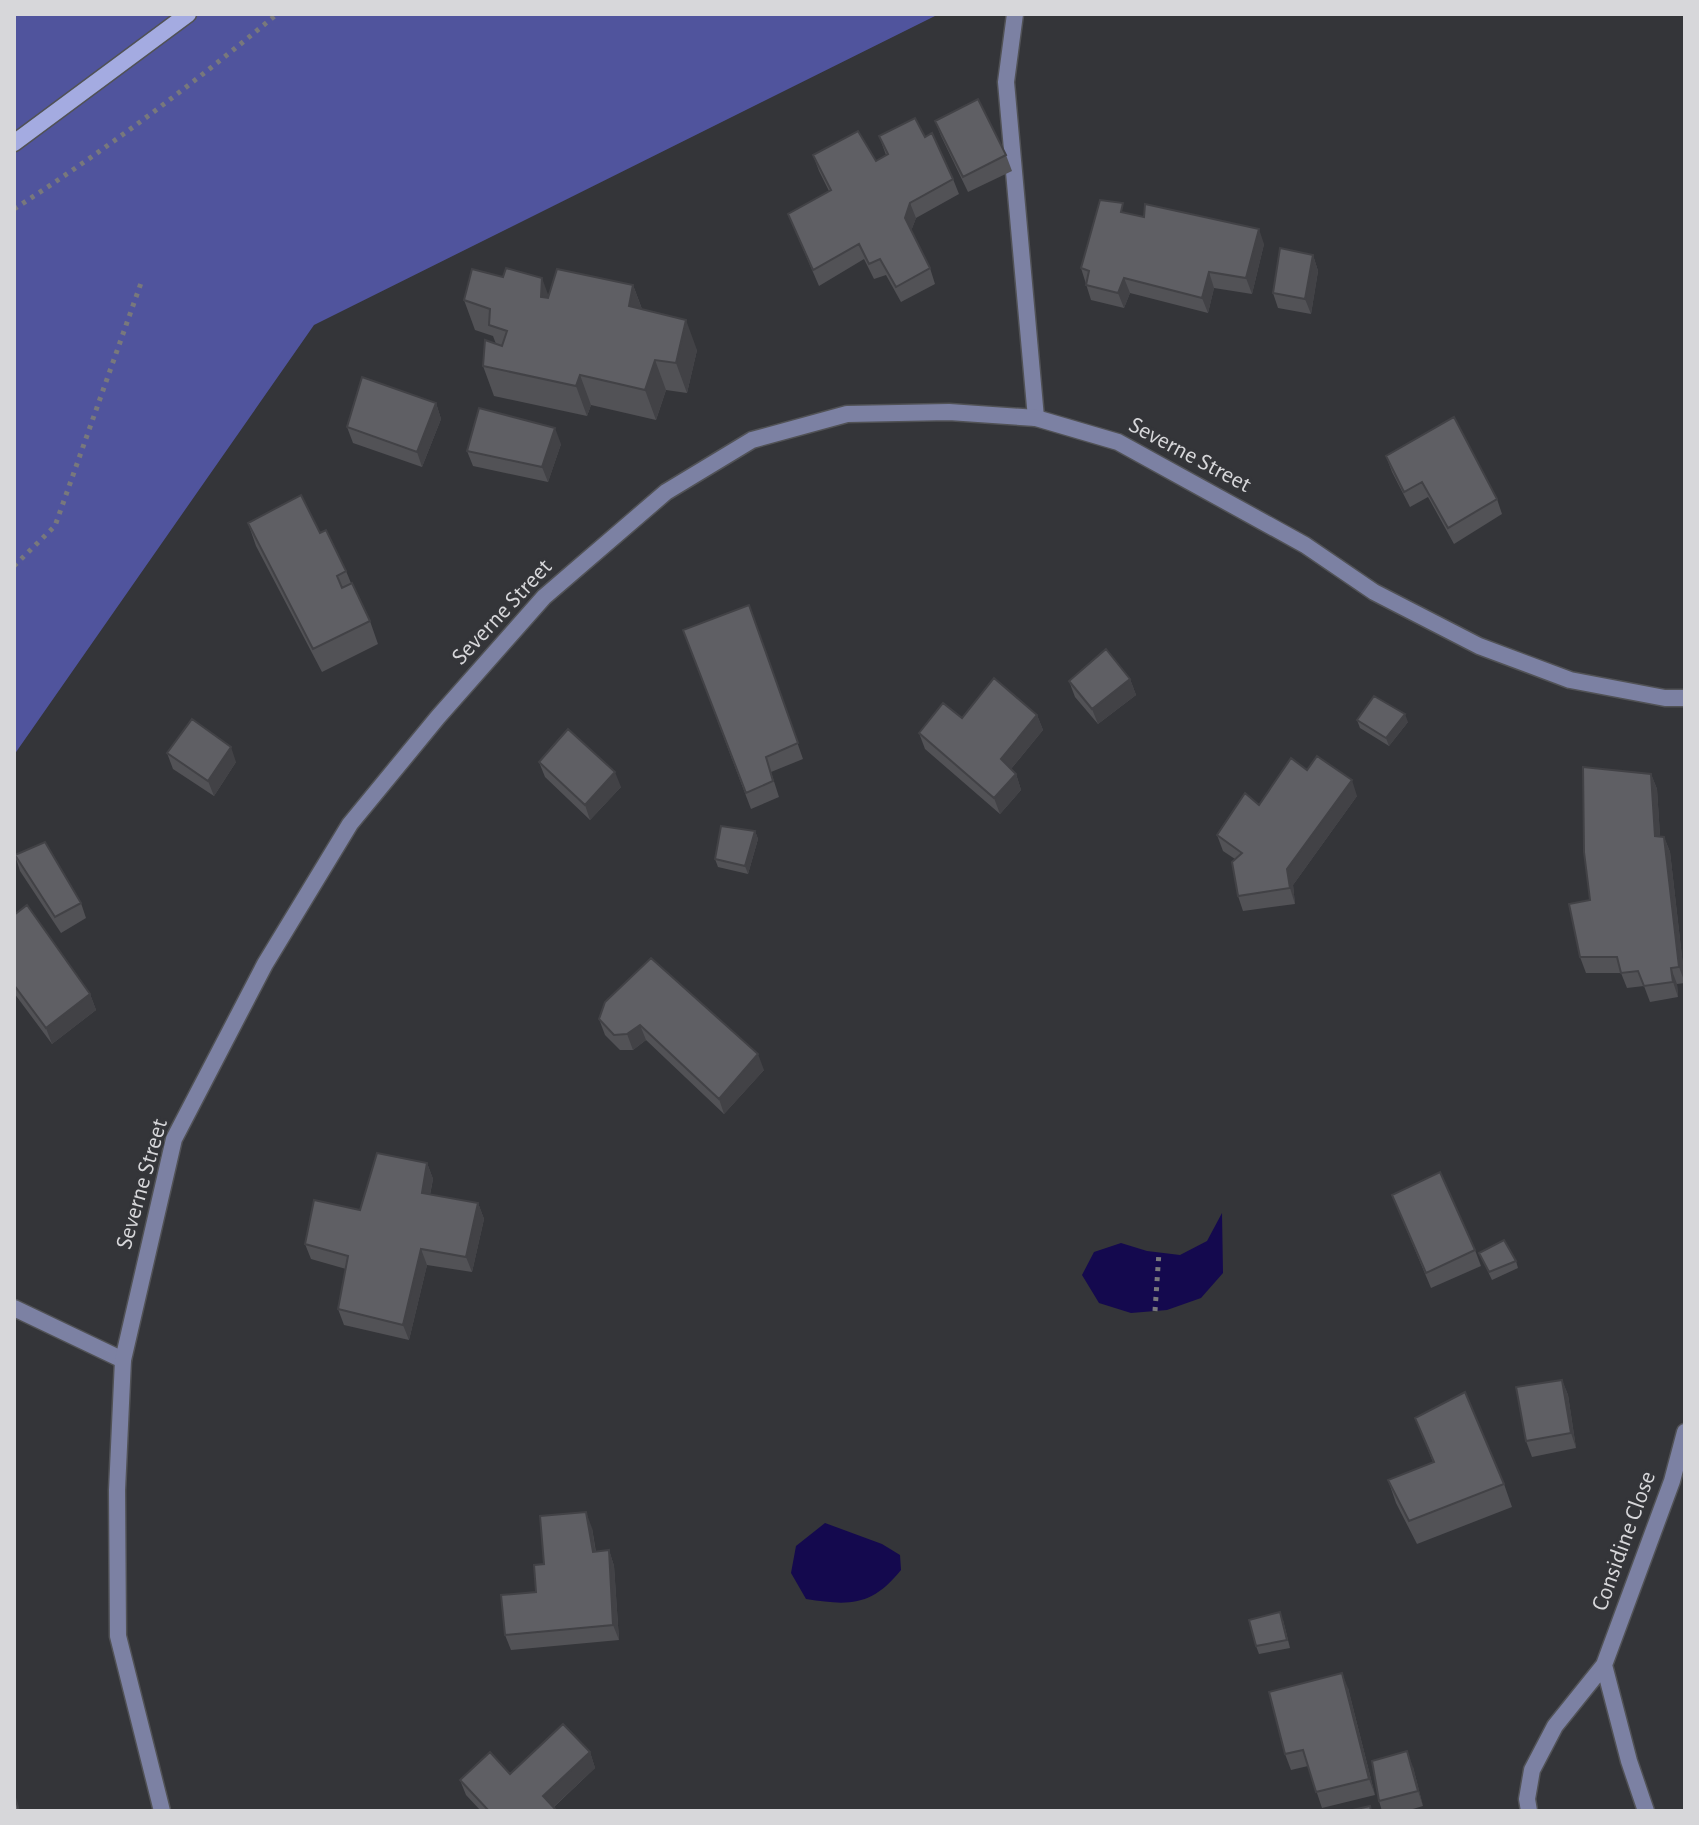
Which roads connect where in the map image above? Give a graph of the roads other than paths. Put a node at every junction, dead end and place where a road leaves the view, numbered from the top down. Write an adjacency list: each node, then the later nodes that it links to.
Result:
1 (188, 14): 3 (main road)
2 (1015, 14): 4 (street)
3 (14, 143)
4 (1036, 418): 5 (street, Severne Street); 7 (street, Severne Street)
5 (1685, 698)
6 (14, 1308): 7 (street)
7 (123, 1360): 10 (street, Severne Street)
8 (1685, 1432): 9 (street, Considine Close)
9 (1604, 1665): 11 (street, Considine Close); 12 (street)
10 (162, 1811)
11 (1529, 1811)
12 (1646, 1811)

